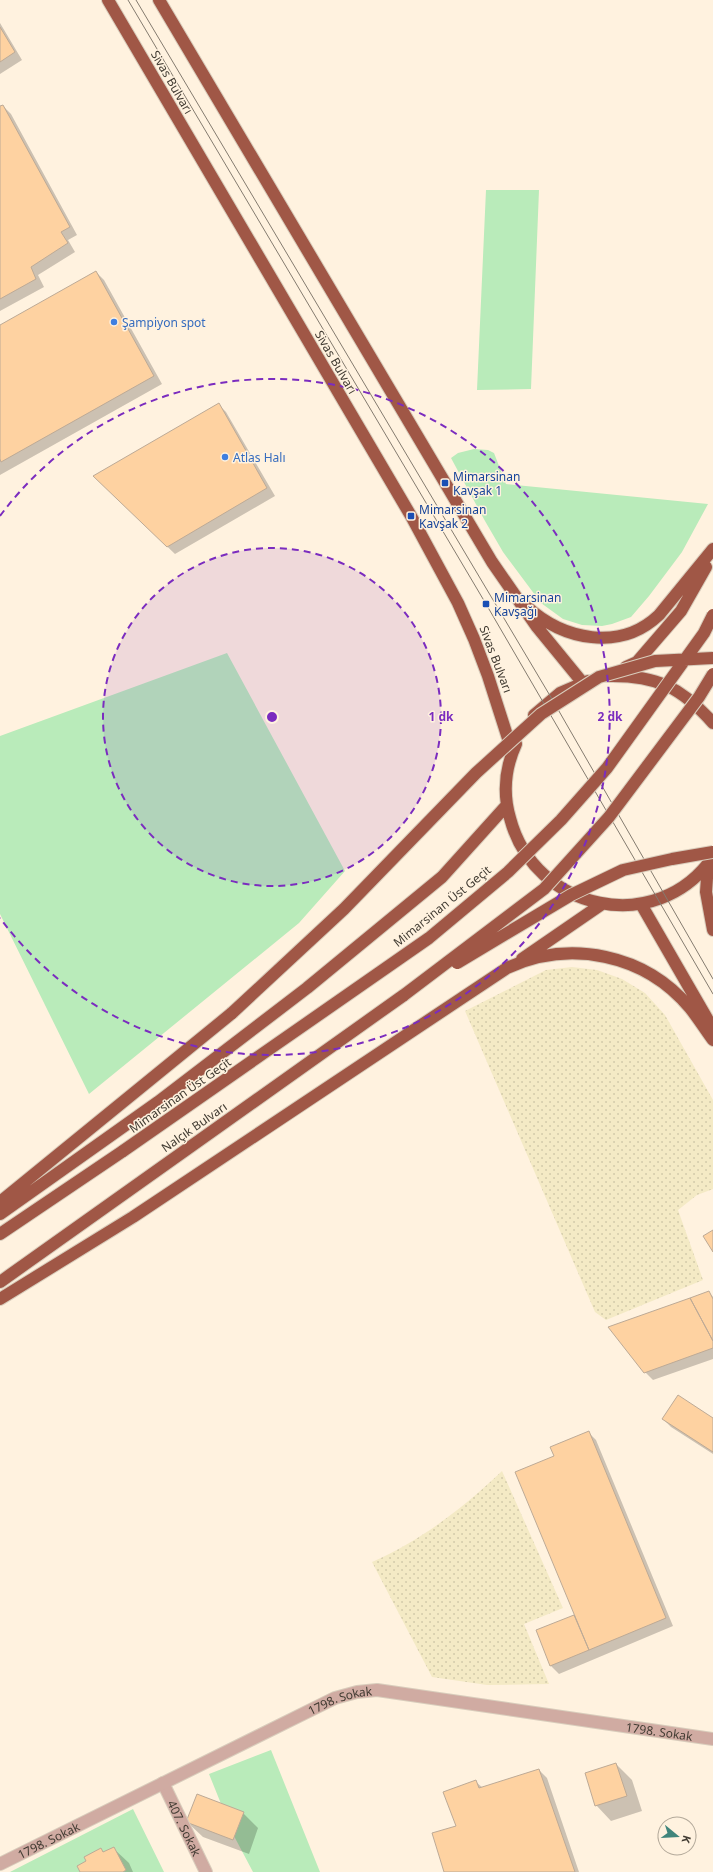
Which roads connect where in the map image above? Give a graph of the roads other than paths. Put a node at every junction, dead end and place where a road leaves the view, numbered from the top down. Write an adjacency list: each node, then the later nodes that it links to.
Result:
1 (108, 0): 12 (highway, Sivas Bulvarı)
2 (159, 0): 5 (highway)
3 (713, 549): 5 (highway)
4 (713, 554): 9 (highway)
5 (514, 595): 10 (highway)
6 (713, 615): 25 (highway, Mimarsinan Üst Geçit, bridge)
7 (713, 658): 23 (highway, bridge)
8 (713, 674): 20 (highway, bridge)
9 (605, 676): 10 (highway); 11 (highway)
10 (582, 682): 12 (highway)
11 (713, 723)
12 (512, 751): 13 (highway)
13 (506, 806): 16 (highway); 24 (highway)
14 (713, 852): 20 (highway, bridge)
15 (711, 860): 17 (highway); 18 (highway)
16 (602, 904): 17 (highway); 19 (highway)
17 (641, 904): 21 (highway)
18 (713, 930)
19 (507, 968): 22 (highway); 27 (highway)
20 (404, 995): 26 (highway, Nalçık Bulvarı)
21 (713, 1028)
22 (713, 1040)
23 (0, 1202)
24 (0, 1214)
25 (0, 1234)
26 (0, 1282)
27 (0, 1299)
28 (713, 1739): 29 (street, 1798. Sokak)
29 (163, 1783): 30 (street, 1798. Sokak); 31 (street, 407. Sokak)
30 (0, 1864)
31 (206, 1872)

